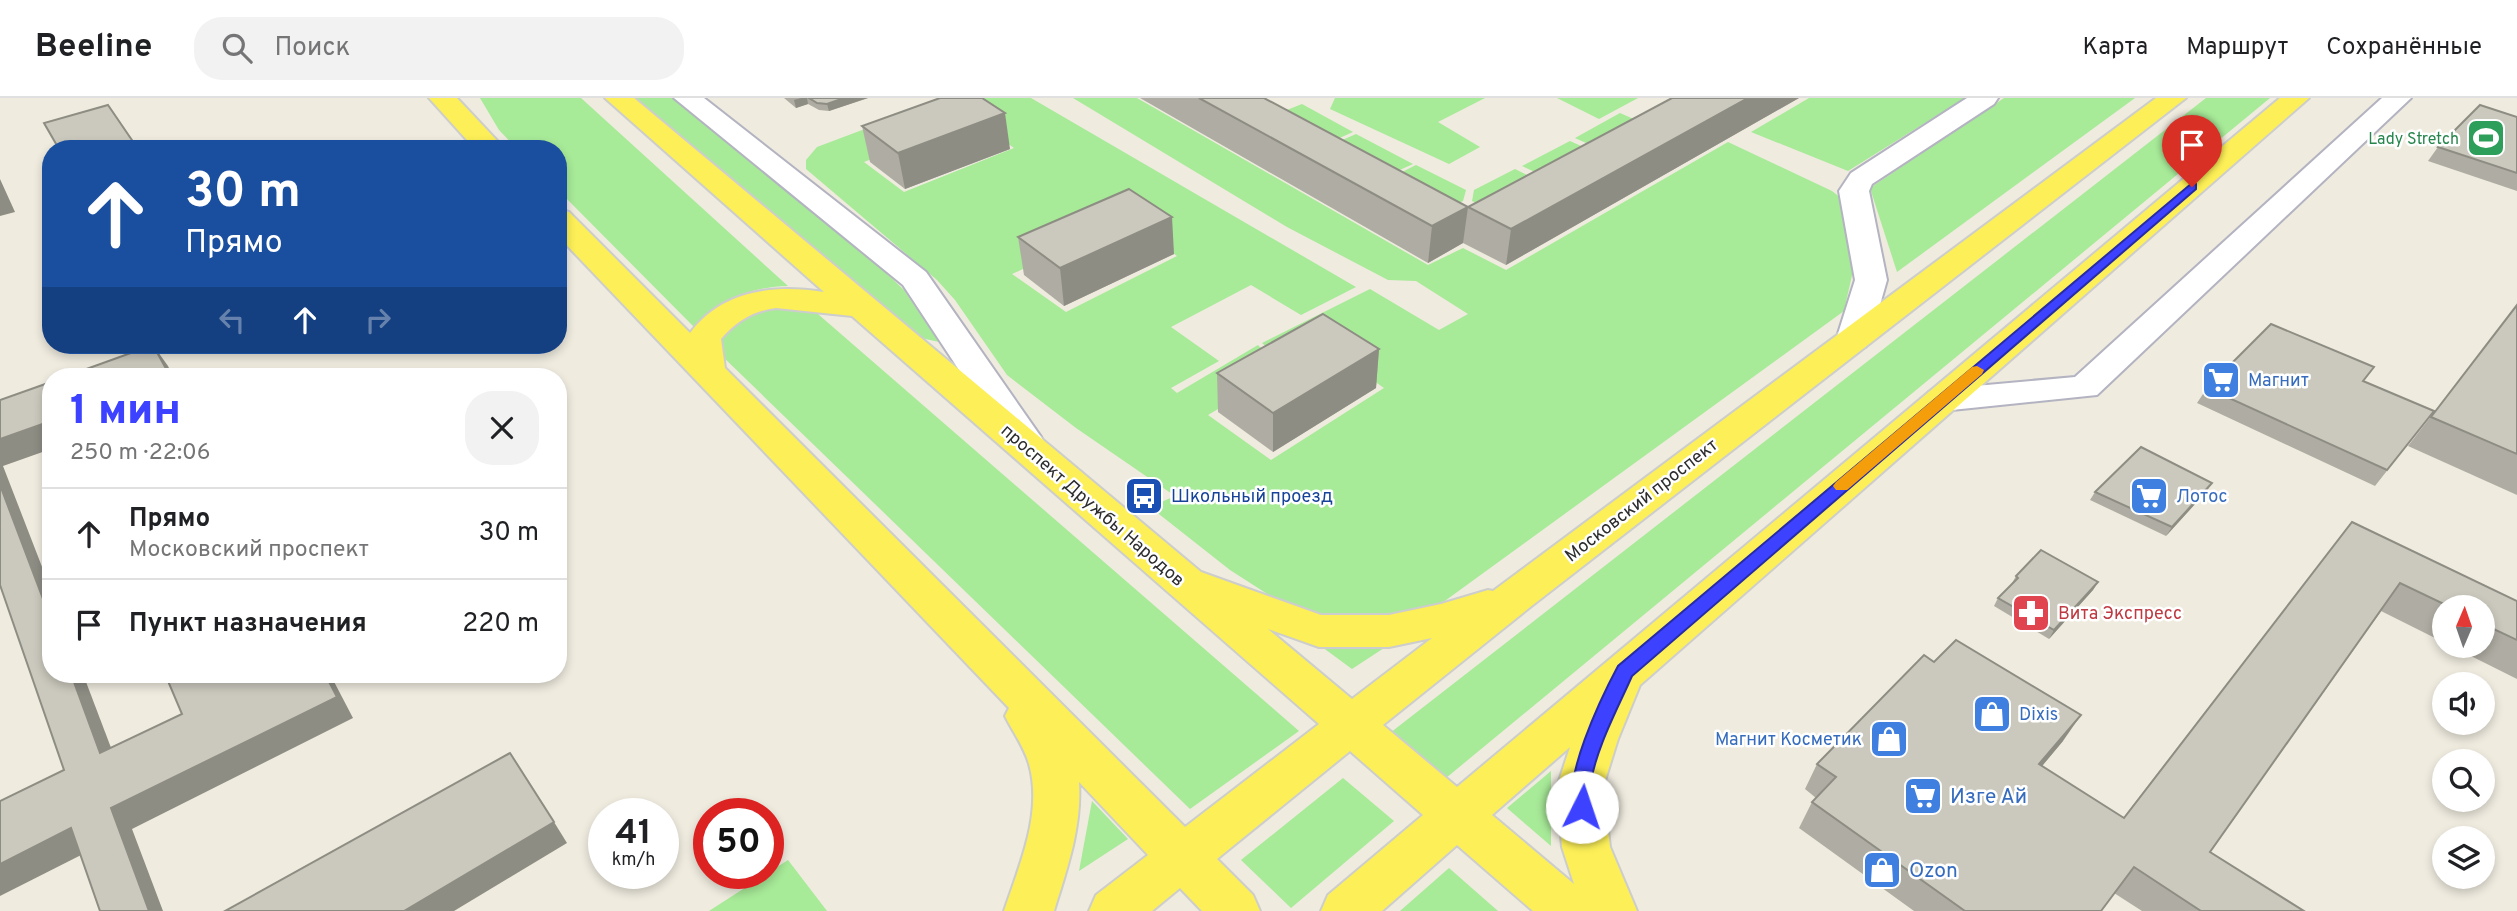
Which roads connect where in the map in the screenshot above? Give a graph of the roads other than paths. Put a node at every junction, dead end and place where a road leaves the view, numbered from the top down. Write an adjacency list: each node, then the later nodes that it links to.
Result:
1 (442, 98): 8 (main road)
2 (618, 98): 10 (main road, проспект Дружбы Народов)
3 (687, 98): 14 (street)
4 (1985, 98): 11 (street)
5 (2173, 98): 11 (main road, Московский проспект)
6 (2296, 98): 13 (main road)
7 (2398, 98): 13 (street)
8 (482, 140)
9 (567, 227): 12 (main road)
10 (863, 308): 12 (main road); 14 (main road, проспект Дружбы Народов)
11 (1853, 340): 16 (main road, Московский проспект)
12 (708, 371): 18 (main road)
13 (1942, 400): 17 (main road)
14 (1033, 453): 15 (main road, проспект Дружбы Народов)
15 (1178, 578): 16 (main road); 19 (main road, проспект Дружбы Народов)
16 (1514, 597): 19 (main road, Московский проспект)
17 (1625, 671): 20 (main road); 27 (main road)
18 (1009, 680): 21 (main road); 22 (main road)
19 (1351, 725): 20 (main road, проспект Дружбы Народов); 21 (main road, Московский проспект)
20 (1457, 816): 25 (main road); 26 (main road, проспект Дружбы Народов)
21 (1182, 857): 23 (main road, Московский проспект); 24 (main road)
22 (1029, 911)
23 (1114, 911)
24 (1235, 911)
25 (1346, 911)
26 (1569, 911)
27 (1612, 911)

